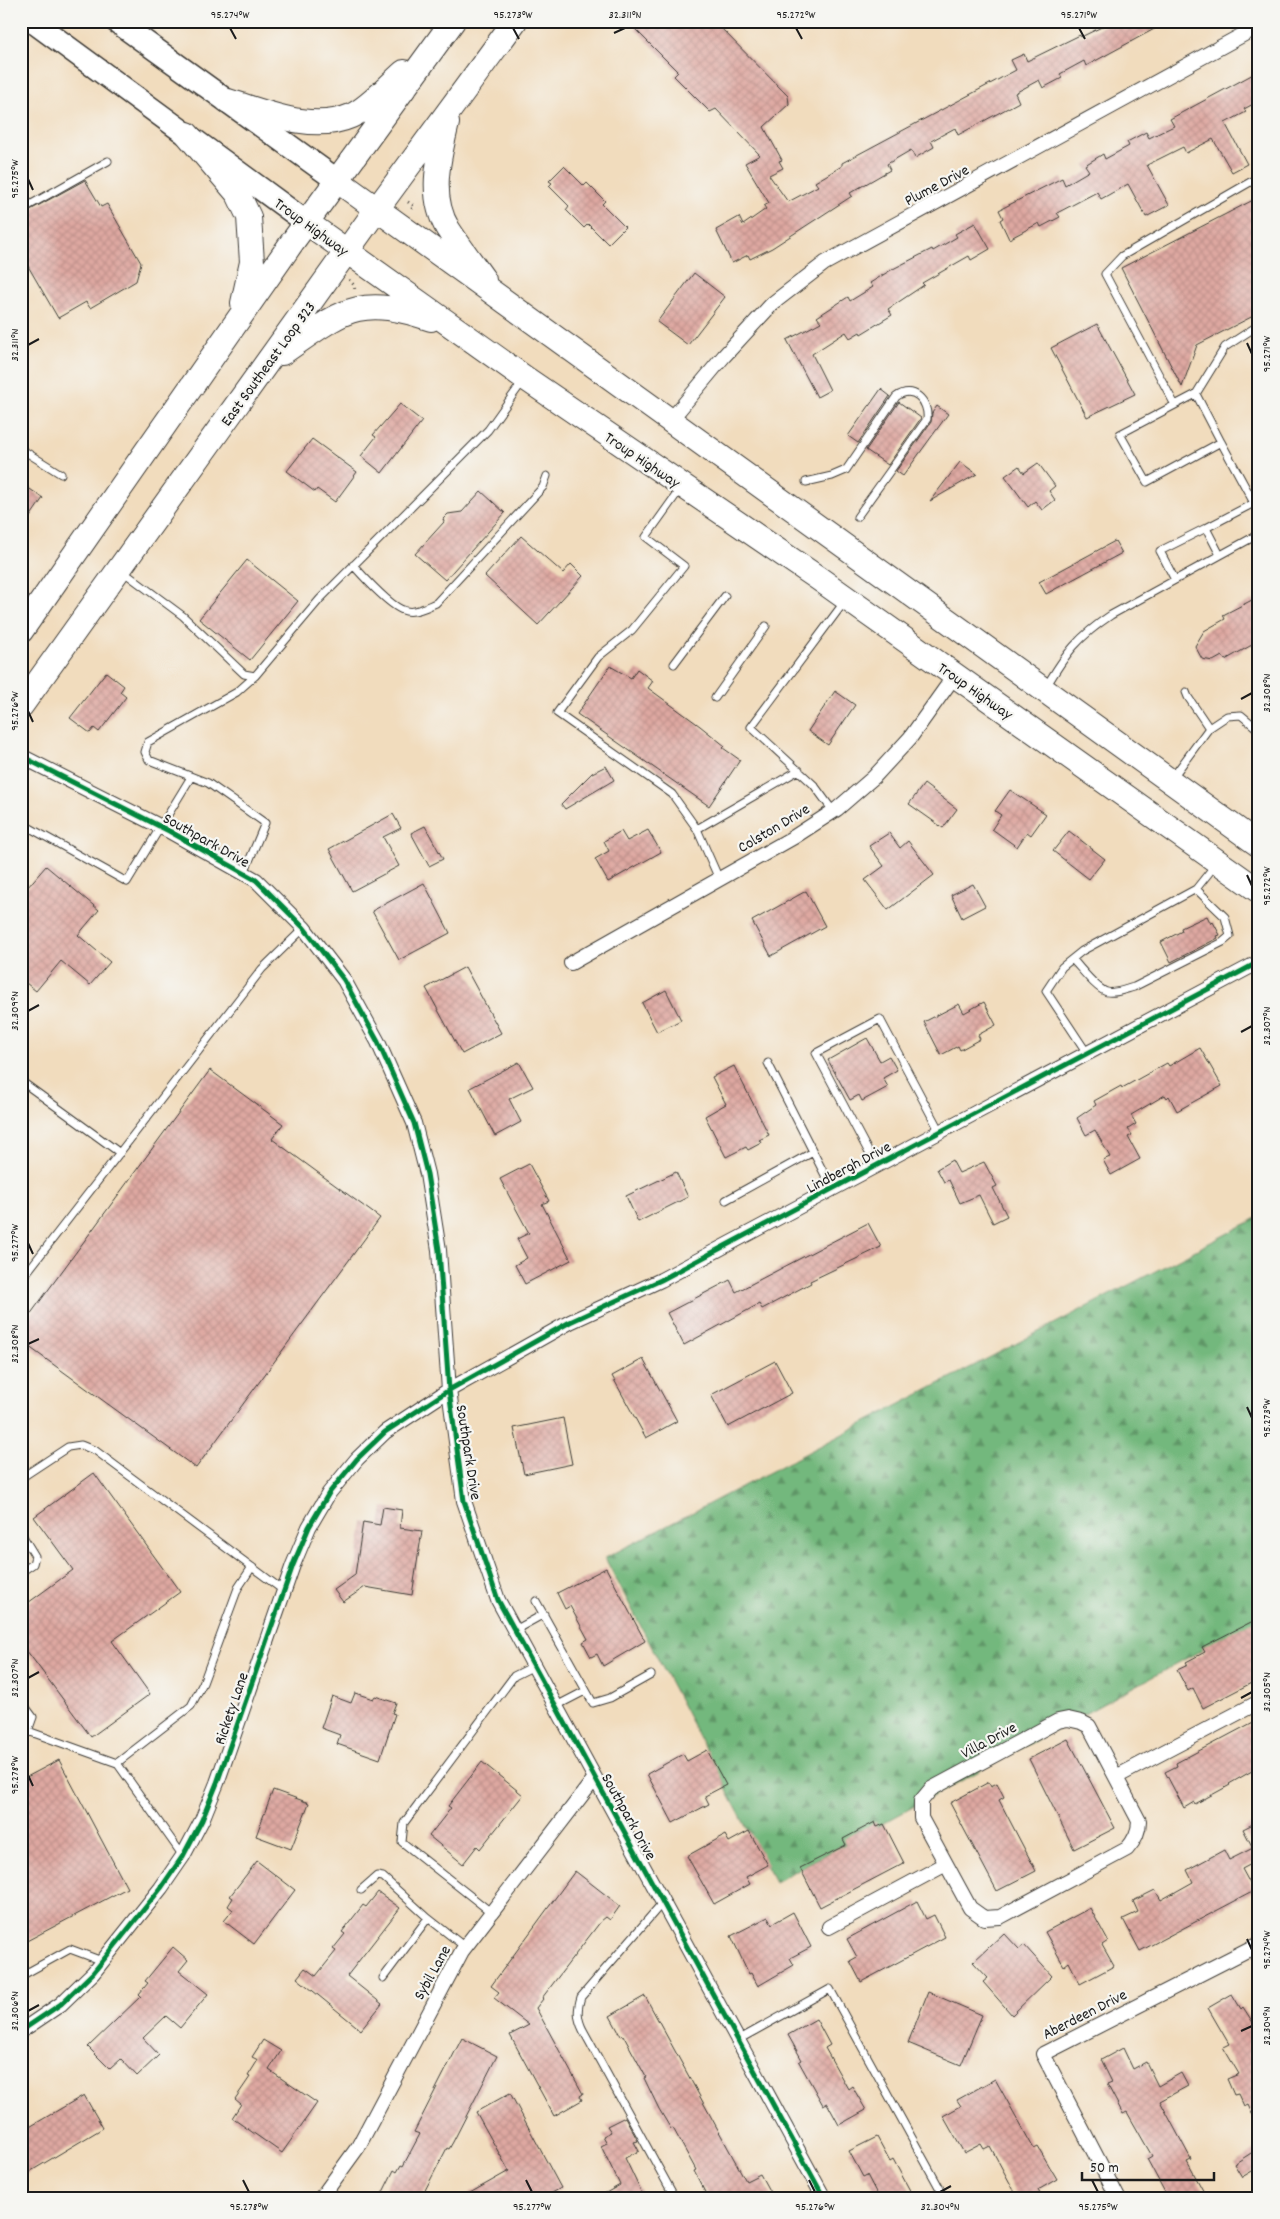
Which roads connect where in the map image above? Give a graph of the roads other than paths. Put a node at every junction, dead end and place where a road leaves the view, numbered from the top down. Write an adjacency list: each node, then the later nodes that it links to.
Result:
1 (32, 21): 9 (main road, Troup Highway)
2 (116, 21): 7 (main road)
3 (453, 21): 6 (highway)
4 (516, 21): 8 (highway, East Southeast Loop 323)
5 (1259, 26): 25 (street, Plume Drive)
6 (434, 47): 7 (highway); 12 (highway)
7 (228, 101): 12 (main road)
8 (449, 112): 13 (highway, East Southeast Loop 323); 17 (highway)
9 (188, 134): 15 (main road, Troup Highway); 18 (highway)
10 (108, 161): 14 (lane)
11 (1259, 177): 24 (lane)
12 (338, 181): 13 (highway); 15 (highway)
13 (377, 209): 16 (highway, East Southeast Loop 323); 17 (highway)
14 (21, 210)
15 (306, 222): 16 (highway, Troup Highway); 18 (highway)
16 (346, 251): 19 (highway, Troup Highway); 21 (highway, East Southeast Loop 323)
17 (495, 295): 25 (highway)
18 (239, 317): 44 (highway)
19 (451, 325): 21 (highway); 22 (highway, Troup Highway)
20 (1259, 325): 23 (lane)
21 (268, 362): 39 (highway, East Southeast Loop 323)
22 (525, 378): 31 (highway, Troup Highway); 38 (lane)
23 (1196, 394): 24 (lane); 26 (lane)
24 (1174, 405): 26 (lane)
25 (669, 422): 48 (highway)
26 (1221, 442): 32 (lane)
27 (21, 449): 28 (lane)
28 (60, 474)
29 (547, 476): 38 (lane)
30 (806, 482): 34 (lane)
31 (682, 486): 42 (highway, Troup Highway); 61 (lane)
32 (1254, 503): 33 (lane); 35 (lane)
33 (1259, 512)
34 (857, 517)
35 (1206, 528): 37 (lane); 40 (lane)
36 (1259, 534): 37 (lane)
37 (1220, 555): 40 (lane)
38 (353, 565): 47 (lane)
39 (119, 569): 47 (lane); 51 (highway, East Southeast Loop 323)
40 (1175, 580): 48 (lane)
41 (725, 596): 45 (lane)
42 (847, 599): 46 (highway, Troup Highway); 55 (lane)
43 (766, 626): 50 (lane)
44 (21, 631)
45 (674, 664)
46 (955, 675): 58 (street, Colston Drive); 63 (highway, Troup Highway)
47 (255, 676): 56 (lane)
48 (1044, 691): 57 (highway)
49 (1186, 692): 52 (lane)
50 (714, 698)
51 (21, 706)
52 (1209, 728): 53 (lane); 57 (lane)
53 (1259, 730)
54 (21, 756): 60 (street, Southpark Drive)
55 (799, 770): 58 (lane); 61 (lane)
56 (191, 777): 60 (lane); 64 (lane)
57 (1170, 782): 62 (highway)
58 (834, 811): 65 (street, Colston Drive)
59 (21, 822): 60 (lane)
60 (161, 827): 64 (street, Southpark Drive)
61 (697, 829): 65 (lane)
62 (1259, 845)
63 (1218, 862): 66 (lane); 67 (highway, Troup Highway)
64 (244, 874): 68 (street, Southpark Drive)
65 (719, 879): 70 (street, Colston Drive)
66 (1196, 889): 69 (lane); 69 (lane)
67 (1259, 891)
68 (304, 928): 77 (lane); 82 (street, Southpark Drive)
69 (1072, 959): 72 (lane)
70 (571, 962)
71 (1259, 962): 72 (street, Lindbergh Drive)
72 (1087, 1053): 75 (street, Lindbergh Drive)
73 (768, 1063): 76 (lane)
74 (21, 1081): 77 (lane)
75 (940, 1132): 78 (street, Lindbergh Drive); 78 (lane)
76 (813, 1152): 79 (lane); 80 (lane)
77 (120, 1153): 81 (lane)
78 (876, 1166): 79 (street, Lindbergh Drive)
79 (832, 1189): 82 (street, Lindbergh Drive)
80 (726, 1200)
81 (21, 1280)
82 (449, 1390): 87 (street, Rickety Lane); 90 (street, Southpark Drive)
83 (21, 1478): 85 (lane)
84 (21, 1533): 86 (lane)
85 (252, 1567): 87 (lane); 99 (lane)
86 (21, 1572)
87 (284, 1591): 102 (street, Rickety Lane)
88 (536, 1602): 89 (lane)
89 (544, 1614): 90 (lane); 93 (lane)
90 (515, 1630): 91 (street, Southpark Drive)
91 (534, 1666): 96 (street, Southpark Drive); 106 (lane)
92 (651, 1675): 93 (lane)
93 (585, 1691): 96 (lane)
94 (21, 1701): 97 (lane)
95 (1259, 1702): 100 (street)
96 (556, 1706): 101 (street, Southpark Drive)
97 (28, 1731): 98 (lane); 99 (lane)
98 (21, 1739)
99 (117, 1764): 102 (lane)
100 (1116, 1777): 103 (street, Villa Drive); 103 (street, Villa Drive)
101 (595, 1778): 105 (street, Southpark Drive); 106 (street, Sybil Lane)
102 (183, 1856): 111 (street, Rickety Lane)
103 (946, 1864): 108 (street)
104 (362, 1890): 107 (lane)
105 (663, 1902): 115 (street, Southpark Drive); 117 (lane)
106 (492, 1913): 109 (street, Sybil Lane)
107 (428, 1918): 109 (lane); 113 (lane)
108 (828, 1927)
109 (465, 1947): 116 (street, Sybil Lane)
110 (1256, 1950): 120 (street, Aberdeen Drive)
111 (102, 1961): 112 (lane); 114 (street, Rickety Lane)
112 (21, 1976)
113 (383, 1978)
114 (21, 2031)
115 (738, 2040): 118 (street, Southpark Drive); 119 (lane)
116 (322, 2198)
117 (674, 2198)
118 (824, 2198)
119 (945, 2198)
120 (1118, 2198)

